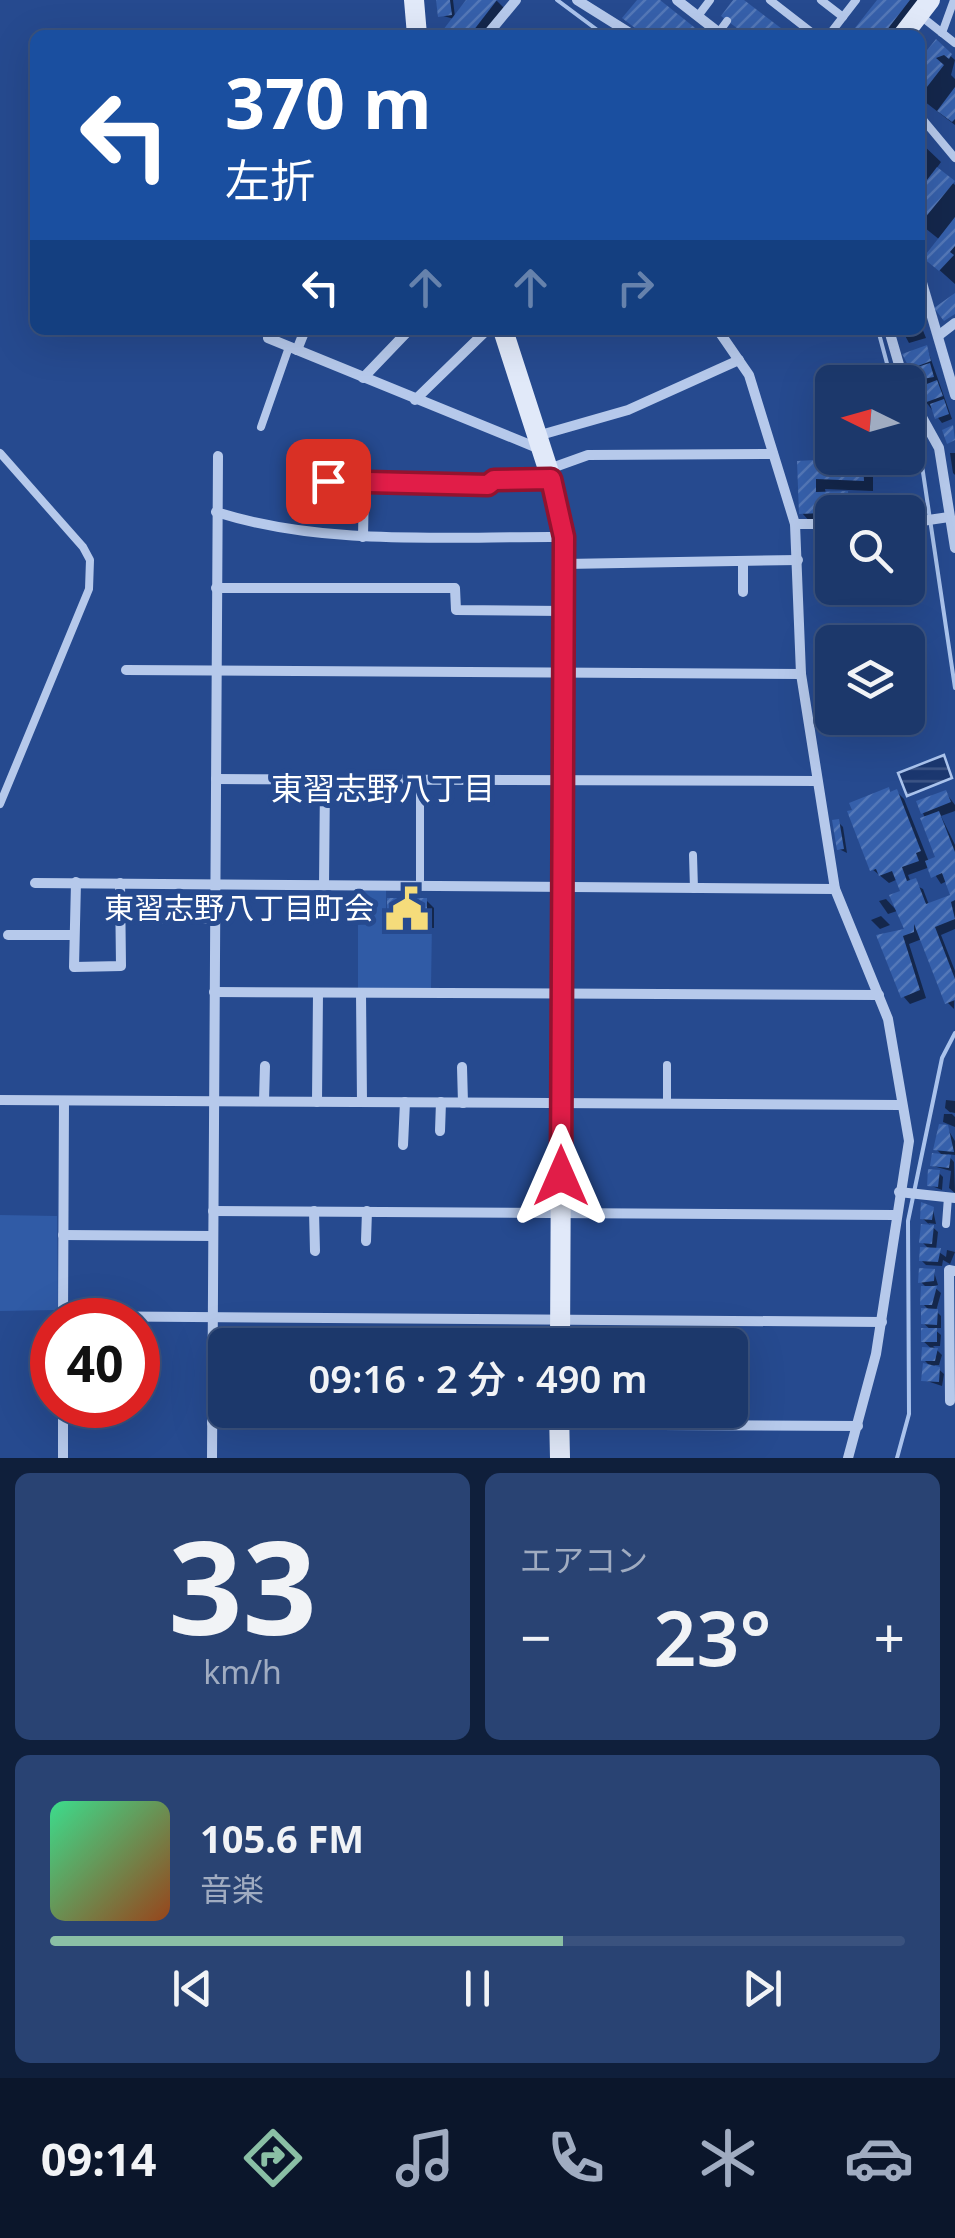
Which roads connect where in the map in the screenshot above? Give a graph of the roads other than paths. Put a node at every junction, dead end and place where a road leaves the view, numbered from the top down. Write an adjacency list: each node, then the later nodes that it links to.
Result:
1 (414, 0): 14 (street)
2 (516, 0): 15 (street)
3 (678, 0): 11 (street)
4 (710, 0): 11 (lane)
5 (770, 0): 19 (lane)
6 (821, 0): 12 (lane)
7 (856, 0): 12 (lane)
8 (954, 0): 22 (lane)
9 (581, 2): 16 (street)
10 (924, 7): 21 (street); 22 (lane)
11 (698, 16): 17 (street)
12 (843, 17): 20 (lane)
13 (728, 21): 18 (lane)
14 (417, 30)
15 (492, 30)
16 (625, 30)
17 (715, 30)
18 (722, 30)
19 (809, 30)
20 (833, 30)
21 (907, 30)
22 (942, 33): 23 (lane)
23 (955, 43)
24 (925, 122): 25 (lane)
25 (955, 158)
26 (925, 293): 34 (street)
27 (955, 324): 34 (street)
28 (302, 335): 36 (street)
29 (404, 335): 39 (street)
30 (482, 335): 41 (street)
31 (505, 335): 47 (street)
32 (722, 335): 37 (street)
33 (890, 335): 38 (street)
34 (938, 336): 40 (street)
35 (268, 338): 36 (street)
36 (293, 349): 39 (street); 43 (lane)
37 (739, 360): 45 (street); 47 (street)
38 (899, 365)
39 (364, 378): 41 (street)
40 (955, 394)
41 (415, 400): 47 (street)
42 (925, 423): 51 (street)
43 (262, 427)
44 (0, 453): 72 (lane)
45 (773, 454): 47 (street); 52 (street)
46 (218, 456): 50 (street)
47 (544, 458): 49 (street); 55 (street)
48 (292, 479): 49 (street)
49 (364, 484): 54 (street)
50 (216, 512): 54 (street); 60 (street)
51 (948, 521): 56 (street)
52 (796, 524): 53 (street); 57 (street)
53 (815, 524)
54 (364, 537): 55 (street)
55 (564, 537): 59 (street)
56 (955, 548)
57 (798, 560): 58 (street); 66 (street)
58 (743, 562): 59 (street); 61 (street)
59 (564, 564): 62 (street)
60 (216, 588): 62 (street); 64 (street)
61 (743, 592)
62 (564, 611): 65 (street)
63 (126, 670): 64 (street)
64 (216, 670): 65 (street); 67 (street)
65 (562, 672): 66 (street); 71 (street)
66 (802, 674): 70 (street)
67 (216, 780): 68 (street); 77 (street)
68 (325, 780): 69 (street); 78 (street)
69 (420, 781): 71 (street); 79 (lane)
70 (816, 781): 71 (street); 82 (street)
71 (562, 782): 80 (street)
72 (0, 804)
73 (693, 855): 81 (lane)
74 (35, 882): 75 (street)
75 (76, 882): 76 (street); 86 (street)
76 (120, 884): 77 (street); 86 (street)
77 (215, 886): 78 (street); 84 (street)
78 (324, 886): 79 (street)
79 (420, 887): 80 (street)
80 (563, 888): 81 (street); 90 (street)
81 (694, 889): 82 (street)
82 (835, 889): 91 (street)
83 (148, 920): 84 (lane)
84 (215, 920): 87 (street)
85 (8, 935): 86 (street)
86 (73, 936)
87 (214, 992): 88 (street); 97 (street)
88 (318, 993): 89 (street); 99 (street)
89 (361, 993): 90 (street); 100 (street)
90 (562, 994): 91 (street); 104 (street)
91 (879, 995): 106 (street)
92 (667, 1064): 105 (lane)
93 (265, 1066): 98 (street)
94 (462, 1067): 103 (street)
95 (0, 1100): 96 (street)
96 (64, 1101): 97 (street); 117 (street)
97 (213, 1101): 98 (street); 111 (street)
98 (264, 1101): 99 (street)
99 (317, 1102): 100 (street)
100 (362, 1102): 101 (street)
101 (405, 1102): 102 (street); 108 (street)
102 (441, 1102): 103 (street); 107 (street)
103 (463, 1102): 104 (street)
104 (560, 1103): 105 (street); 114 (street)
105 (667, 1104): 106 (street)
106 (900, 1105): 109 (street)
107 (440, 1131)
108 (403, 1145)
109 (902, 1192): 110 (street); 115 (street)
110 (952, 1198): 116 (lane)
111 (213, 1211): 112 (street); 118 (street)
112 (314, 1211): 113 (street); 120 (street)
113 (367, 1212): 114 (street); 119 (street)
114 (561, 1212): 115 (street); 125 (street)
115 (894, 1215): 127 (street)
116 (946, 1224)
117 (64, 1235): 118 (street); 122 (street)
118 (213, 1236): 124 (street)
119 (366, 1241)
120 (315, 1251)
121 (955, 1270): 126 (street)
122 (63, 1298)
123 (160, 1317): 124 (street)
124 (212, 1317): 125 (street); 128 (street)
125 (560, 1318): 127 (street); 129 (street)
126 (954, 1320): 130 (street)
127 (882, 1322): 132 (street)
128 (212, 1328)
129 (560, 1328)
130 (950, 1401)
131 (748, 1423): 132 (street)
132 (858, 1426): 139 (street)
133 (63, 1428): 136 (street)
134 (212, 1428): 137 (street)
135 (559, 1428): 138 (street)
136 (63, 1458)
137 (212, 1458)
138 (560, 1458)
139 (848, 1458)

